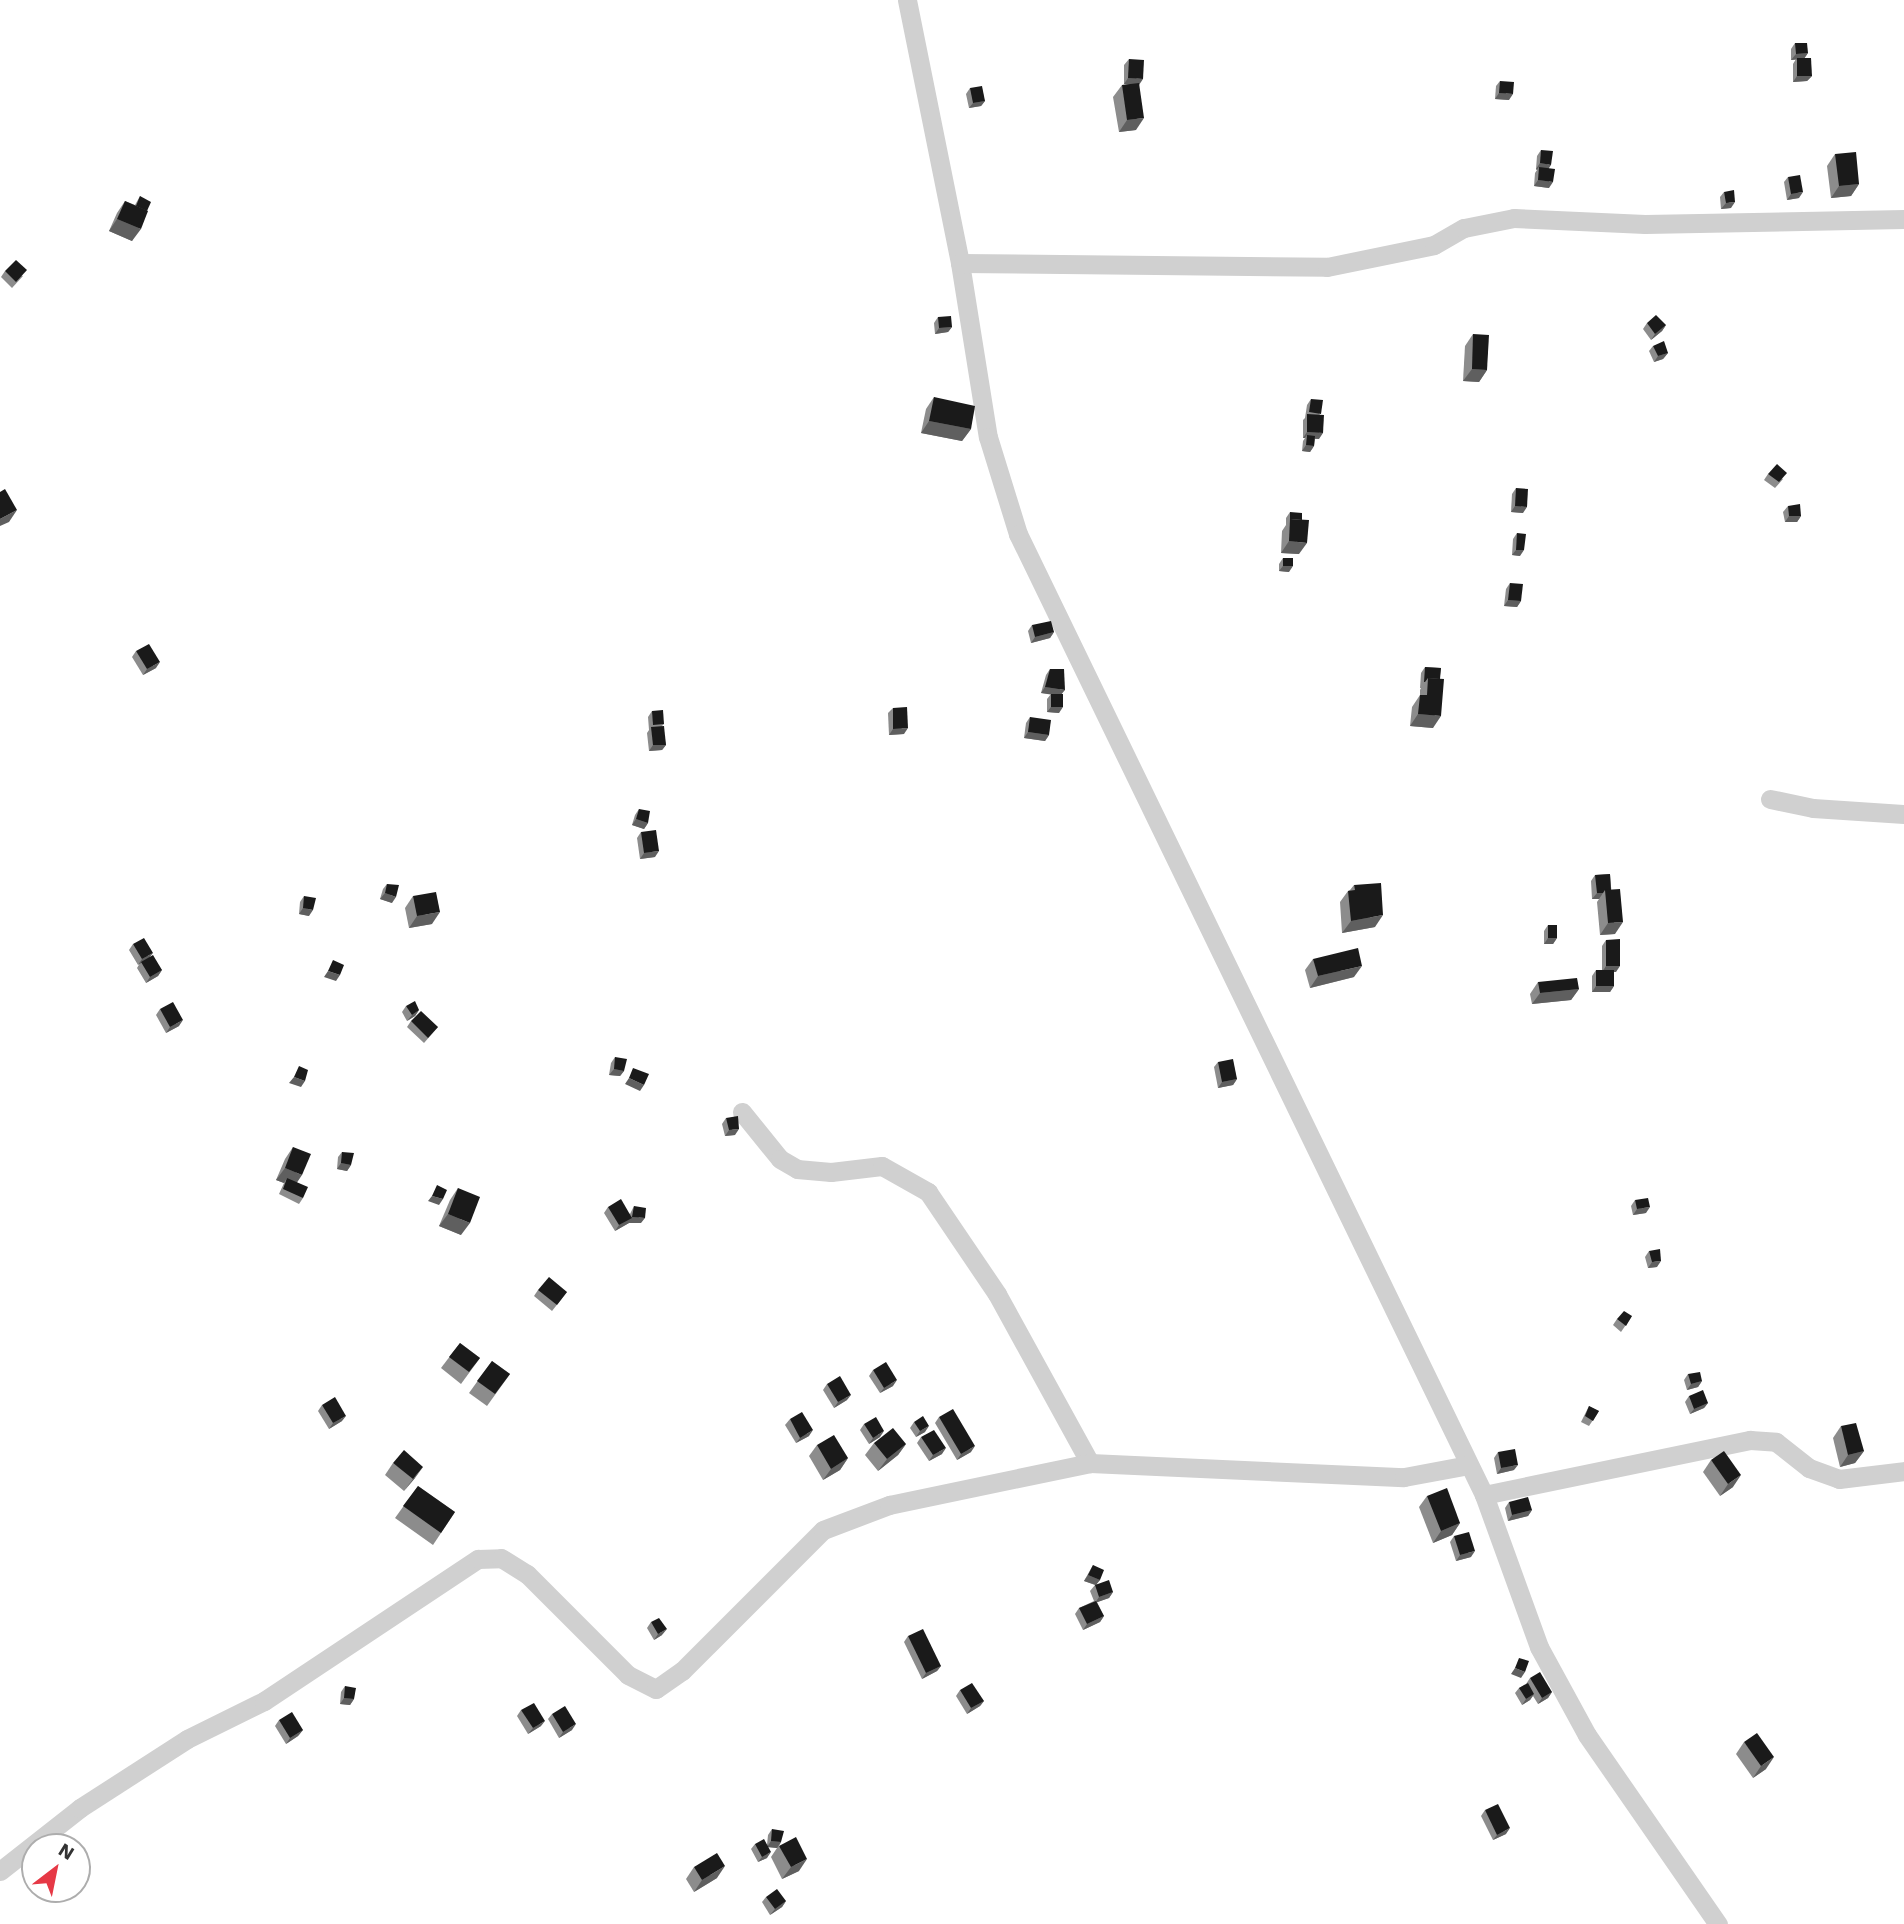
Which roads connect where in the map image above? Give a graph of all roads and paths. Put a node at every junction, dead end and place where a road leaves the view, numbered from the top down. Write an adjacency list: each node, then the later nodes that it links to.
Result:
1 (908, 0): 3 (street)
2 (1904, 219): 3 (street)
3 (960, 263): 8 (street)
4 (1770, 799): 5 (street)
5 (1904, 814)
6 (743, 1112): 7 (street)
7 (1090, 1464): 8 (street); 11 (street)
8 (1468, 1465): 10 (street)
9 (1904, 1471): 10 (street)
10 (1484, 1495): 12 (street)
11 (0, 1871)
12 (1718, 1924)

